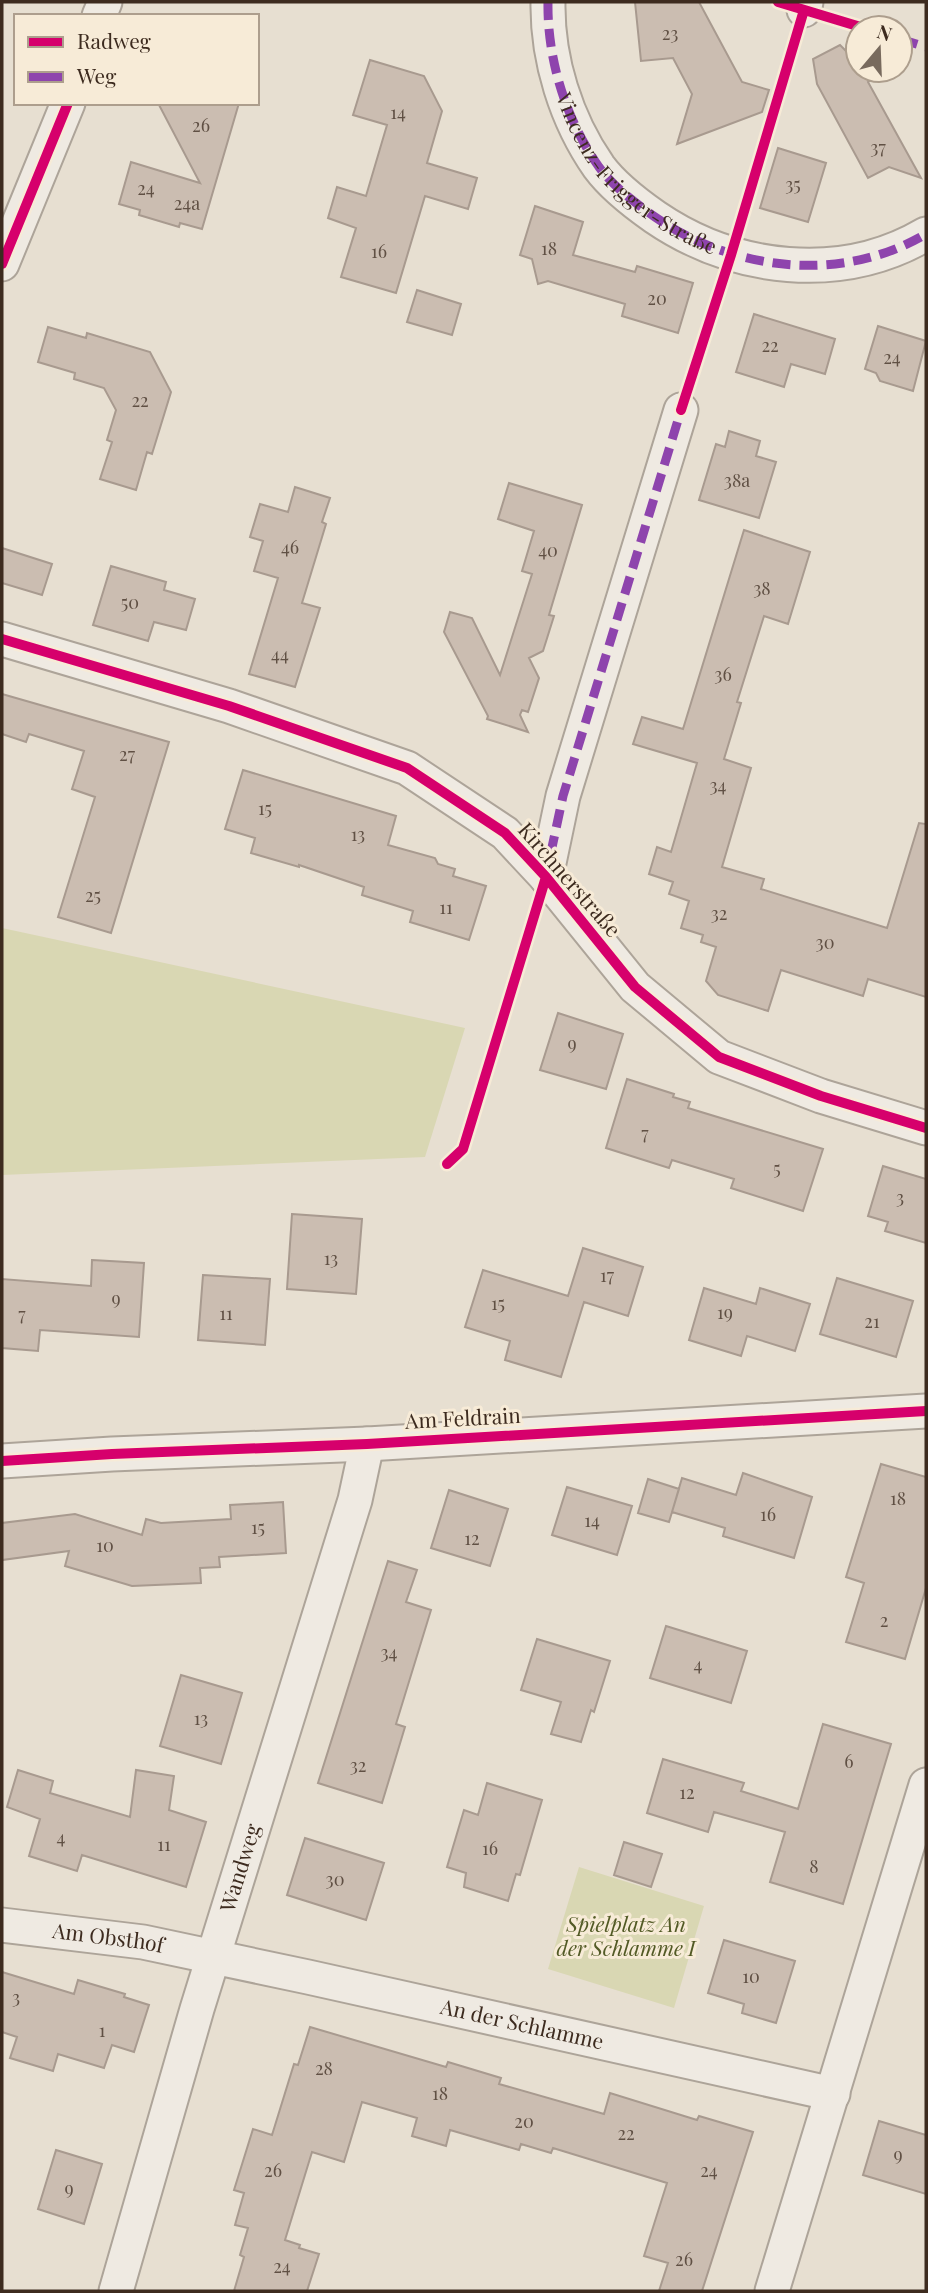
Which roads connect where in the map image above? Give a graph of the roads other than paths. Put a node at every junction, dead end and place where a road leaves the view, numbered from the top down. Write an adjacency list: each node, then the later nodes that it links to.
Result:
1 (548, 2): 3 (street, Vincenz-Frigger-Straße)
2 (67, 105): 4 (street)
3 (926, 234)
4 (2, 264)
5 (681, 410): 7 (street, Kirchnerstraße)
6 (2, 639): 7 (street, Kirchnerstraße)
7 (546, 877): 8 (street, Kirchnerstraße)
8 (926, 1128)
9 (926, 1410): 10 (street, Am Feldrain)
10 (367, 1444): 11 (street, Am Feldrain); 14 (street, Wandweg)
11 (2, 1461)
12 (926, 1784): 15 (street)
13 (2, 1924): 14 (street, Am Obsthof)
14 (213, 1957): 15 (street, An der Schlamme); 16 (street, Wandweg)
15 (833, 2094): 17 (street)
16 (116, 2291)
17 (772, 2291)

